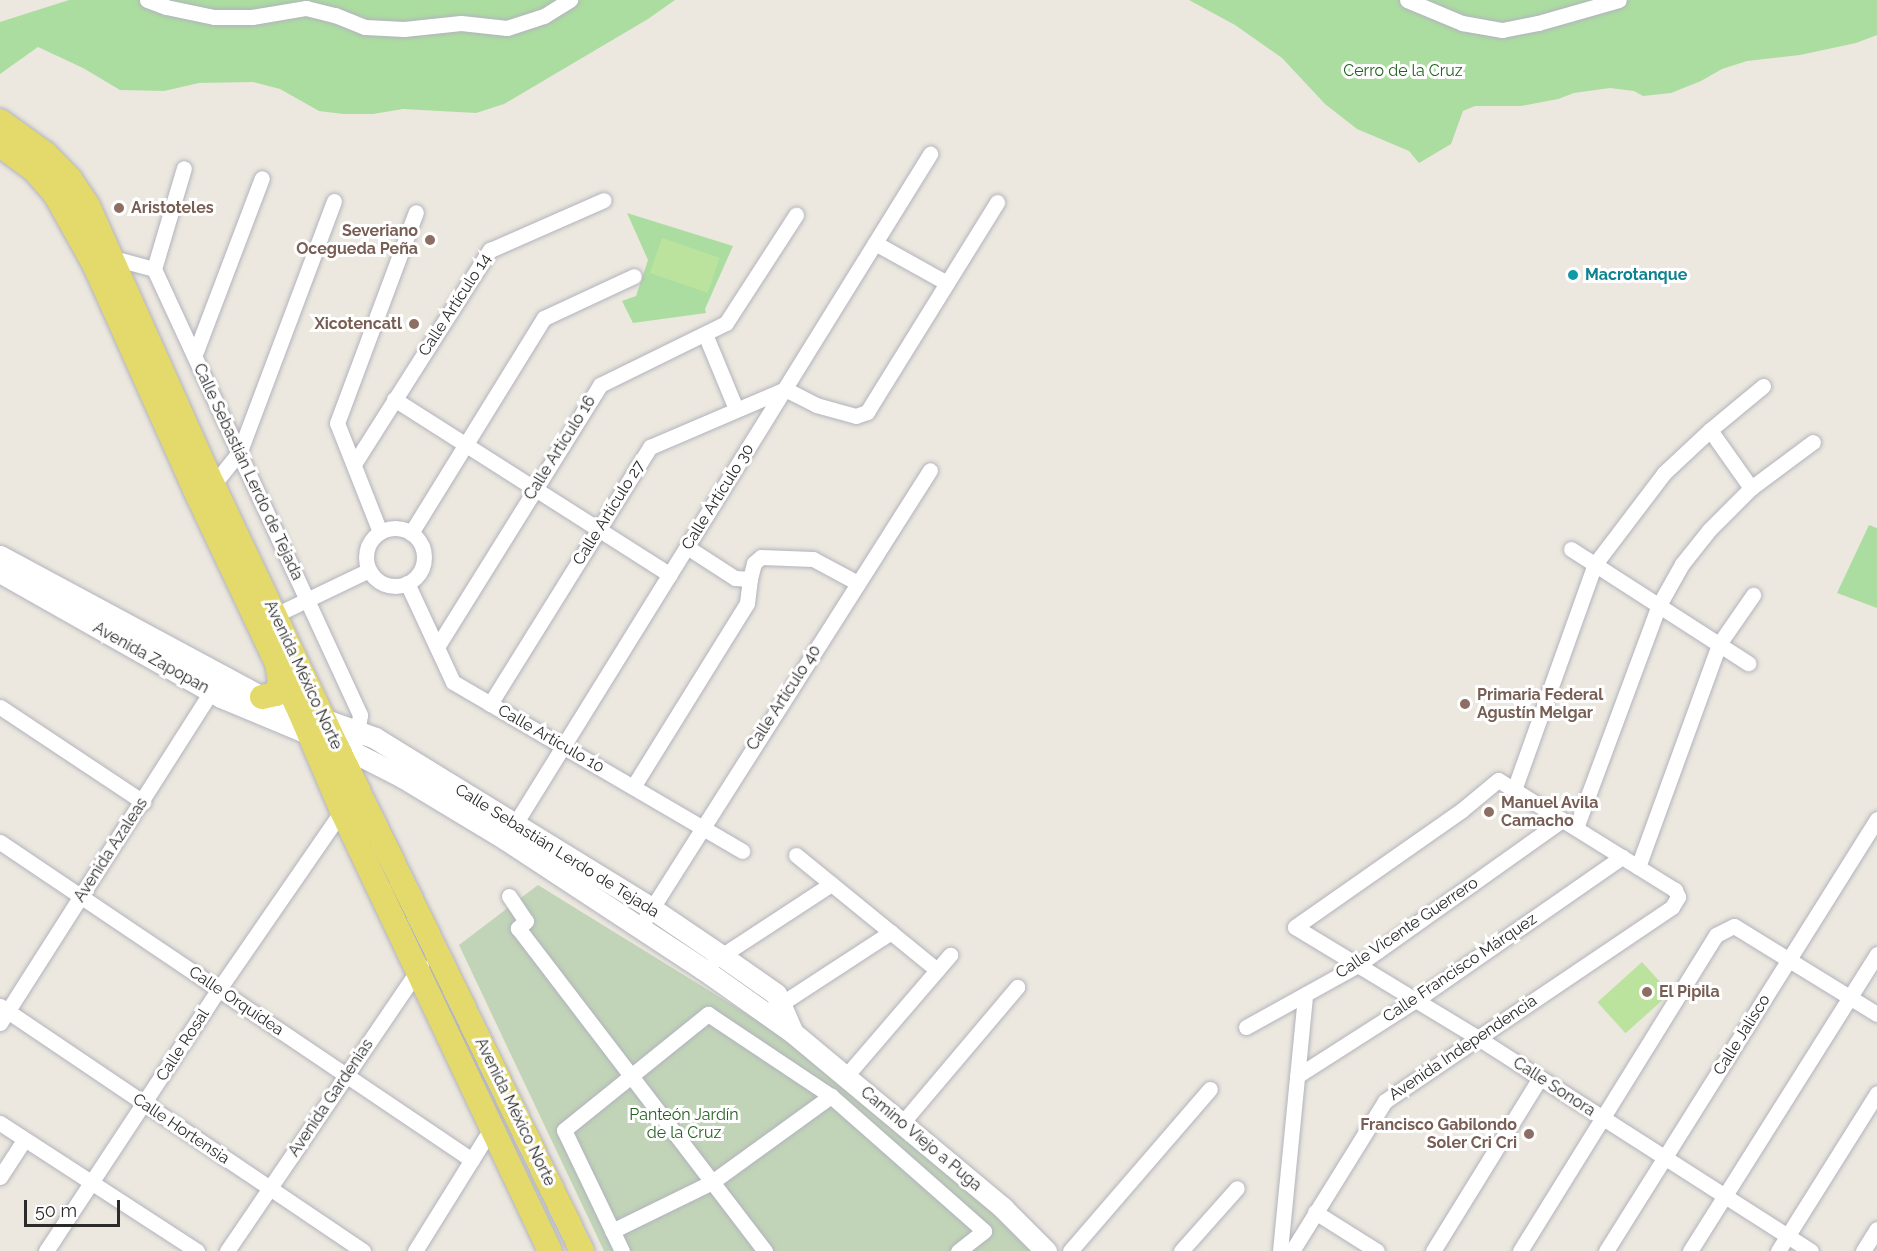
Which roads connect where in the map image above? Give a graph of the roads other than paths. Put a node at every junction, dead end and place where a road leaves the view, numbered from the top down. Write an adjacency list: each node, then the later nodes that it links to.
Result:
1 (147, 0): 2 (street)
2 (570, 0)
3 (1407, 0): 4 (street)
4 (1619, 0)
5 (0, 121): 16 (main road, Avenida México Norte)
6 (0, 145): 16 (main road, Avenida México Norte)
7 (930, 154): 15 (street, Calle Artículo 30)
8 (184, 168): 17 (street)
9 (262, 178): 21 (street)
10 (604, 200): 24 (street, Calle Artículo 14)
11 (334, 201): 29 (street)
12 (997, 202): 19 (street)
13 (416, 212): 30 (street)
14 (796, 215): 20 (street, Calle Artículo 16)
15 (875, 243): 19 (street); 23 (street, Calle Artículo 30)
16 (104, 262): 17 (street); 32 (main road, Avenida México Norte)
17 (154, 269): 21 (street, Calle Sebastián Lerdo de Tejada)
18 (634, 276): 28 (street)
19 (947, 283): 23 (street)
20 (705, 334): 25 (street); 33 (street, Calle Artículo 16)
21 (195, 354): 29 (street, Calle Sebastián Lerdo de Tejada)
22 (1763, 386): 26 (street)
23 (785, 389): 25 (street, Calle Artículo 27); 38 (street, Calle Artículo 30)
24 (394, 399): 28 (street); 30 (street, Calle Artículo 14)
25 (736, 409): 35 (street, Calle Artículo 27)
26 (1710, 430): 34 (street); 41 (street)
27 (1813, 442): 34 (street)
28 (466, 444): 33 (street); 37 (street)
29 (240, 451): 32 (street); 49 (street, Calle Sebastián Lerdo de Tejada)
30 (354, 464): 36 (street)
31 (930, 470): 47 (street, Calle Artículo 40)
32 (205, 488): 51 (main road, Avenida México Norte)
33 (534, 488): 35 (street); 53 (street, Calle Artículo 16)
34 (1751, 488): 50 (street)
35 (599, 529): 44 (street); 58 (street, Calle Artículo 27)
36 (381, 532): 37 (street); 42 (street)
37 (411, 533): 46 (street)
38 (687, 547): 44 (street, Calle Artículo 30); 45 (street)
39 (1571, 549): 41 (street)
40 (0, 556): 56 (street, Avenida Zapopan)
41 (1595, 564): 50 (street); 64 (street)
42 (369, 570): 46 (street); 49 (street)
43 (0, 572): 56 (street, Avenida Zapopan)
44 (670, 575): 62 (street, Calle Artículo 30)
45 (750, 579): 47 (street); 63 (street)
46 (407, 583): 53 (street, Calle Artículo 10)
47 (858, 583): 69 (street, Calle Artículo 40)
48 (1752, 596): 52 (street)
49 (307, 600): 51 (street); 61 (street, Calle Sebastián Lerdo de Tejada)
50 (1659, 605): 52 (street); 70 (street)
51 (266, 619): 55 (main road, Avenida México Norte); 60 (main road, Avenida México Norte)
52 (1719, 644): 54 (street); 76 (street)
53 (437, 647): 58 (street, Calle Artículo 10)
54 (1748, 663)
55 (278, 668): 57 (main road); 60 (main road, Avenida México Norte)
56 (217, 683): 57 (street, Avenida Zapopan); 60 (street, Avenida Zapopan); 65 (street, Avenida Azaleas)
57 (262, 697): 60 (street)
58 (490, 704): 62 (street, Calle Artículo 10)
59 (0, 707): 65 (street)
60 (312, 722): 61 (main road, Avenida México Norte); 66 (main road, Avenida México Norte)
61 (349, 744): 71 (street, Calle Sebastián Lerdo de Tejada); 83 (main road, Avenida México Norte)
62 (564, 747): 63 (street, Calle Artículo 10); 71 (street, Calle Artículo 30)
63 (633, 787): 69 (street, Calle Artículo 10)
64 (1514, 790): 68 (street); 88 (street, Calle Sonora)
65 (142, 802): 79 (street, Avenida Azaleas)
66 (342, 811): 91 (main road, Avenida México Norte); 93 (street, Calle Rosal)
67 (1877, 819): 87 (street, Calle Jalisco)
68 (1562, 820): 70 (street); 88 (street, Calle Vicente Guerrero)
69 (702, 828): 73 (street, Calle Artículo 10); 80 (street, Calle Artículo 40)
70 (1576, 828): 75 (street)
71 (510, 832): 80 (street, Calle Sebastián Lerdo de Tejada); 81 (street, Calle Sebastián Lerdo de Tejada)
72 (0, 842): 79 (street, Calle Orquídea)
73 (742, 851)
74 (796, 855): 77 (street)
75 (1622, 857): 76 (street); 96 (street, Calle Francisco Márquez)
76 (1638, 867): 102 (street, Avenida Independencia)
77 (831, 884): 82 (street); 85 (street)
78 (509, 896): 104 (street)
79 (81, 897): 93 (street, Calle Orquídea); 98 (street, Avenida Azaleas)
80 (651, 908): 81 (street, Calle Artículo 40); 85 (street, Calle Sebastián Lerdo de Tejada)
81 (640, 927): 89 (street, Calle Sebastián Lerdo de Tejada)
82 (891, 932): 90 (street); 97 (street)
83 (435, 946): 91 (street, Avenida Gardenias); 135 (main road, Avenida México Norte)
84 (1877, 954): 95 (street)
85 (722, 956): 89 (street); 97 (street, Calle Sebastián Lerdo de Tejada)
86 (950, 956): 90 (street)
87 (1788, 960): 95 (street); 112 (street); 117 (street, Calle Jalisco)
88 (1358, 965): 94 (street, Calle Vicente Guerrero); 96 (street, Calle Sonora)
89 (703, 969): 97 (street, Calle Sebastián Lerdo de Tejada)
90 (937, 970): 105 (street)
91 (418, 972): 103 (street, Avenida Gardenias); 115 (main road, Avenida México Norte)
92 (1017, 987): 113 (street)
93 (219, 989): 103 (street, Calle Orquídea); 111 (street, Calle Rosal)
94 (1305, 994): 100 (street, Calle Vicente Guerrero); 106 (street)
95 (1851, 998): 99 (street); 124 (street)
96 (1416, 1000): 102 (street, Calle Sonora); 106 (street, Calle Francisco Márquez)
97 (773, 1009): 101 (street, Calle Sebastián Lerdo de Tejada)
98 (2, 1014): 111 (street, Calle Hortensia)
99 (1877, 1014)
100 (1246, 1027)
101 (792, 1032): 105 (street, Camino Viejo a Puga)
102 (1478, 1038): 107 (street, Calle Sonora); 125 (street, Avenida Independencia)
103 (346, 1075): 118 (street, Calle Orquídea); 122 (street, Avenida Gardenias)
104 (632, 1076): 110 (street); 121 (street); 127 (street)
105 (846, 1076): 113 (street, Camino Viejo a Puga)
106 (1297, 1076): 142 (street)
107 (1540, 1078): 112 (street, Calle Sonora); 145 (street)
108 (1210, 1089): 140 (street)
109 (1877, 1094): 128 (street)
110 (831, 1096): 121 (street); 138 (street)
111 (144, 1105): 120 (street, Calle Rosal); 122 (street, Calle Hortensia)
112 (1603, 1118): 117 (street, Calle Sonora); 146 (street)
113 (903, 1122): 139 (street, Camino Viejo a Puga)
114 (0, 1123): 116 (street)
115 (491, 1129): 118 (street); 134 (main road, Avenida México Norte)
116 (24, 1140): 119 (street); 120 (street)
117 (1665, 1158): 124 (street, Calle Sonora); 147 (street, Calle Jalisco)
118 (472, 1160): 129 (street)
119 (0, 1177)
120 (92, 1182): 130 (street, Calle Rosal); 131 (street)
121 (712, 1182): 127 (street); 137 (street)
122 (270, 1188): 132 (street, Avenida Gardenias); 133 (street, Calle Hortensia)
123 (1237, 1188): 141 (street)
124 (1724, 1196): 128 (street, Calle Sonora); 148 (street)
125 (1315, 1212): 143 (street, Avenida Independencia); 144 (street)
126 (1877, 1228): 151 (street)
127 (612, 1231): 136 (street)
128 (1787, 1236): 149 (street); 150 (street, Calle Sonora)
129 (420, 1249)
130 (46, 1251)
131 (197, 1251)
132 (227, 1251)
133 (363, 1251)
134 (550, 1251)
135 (582, 1251)
136 (622, 1251)
137 (765, 1251)
138 (958, 1251)
139 (1046, 1251)
140 (1070, 1251)
141 (1181, 1251)
142 (1280, 1251)
143 (1292, 1251)
144 (1377, 1251)
145 (1433, 1251)
146 (1520, 1251)
147 (1606, 1251)
148 (1690, 1251)
149 (1778, 1251)
150 (1811, 1251)
151 (1863, 1251)

